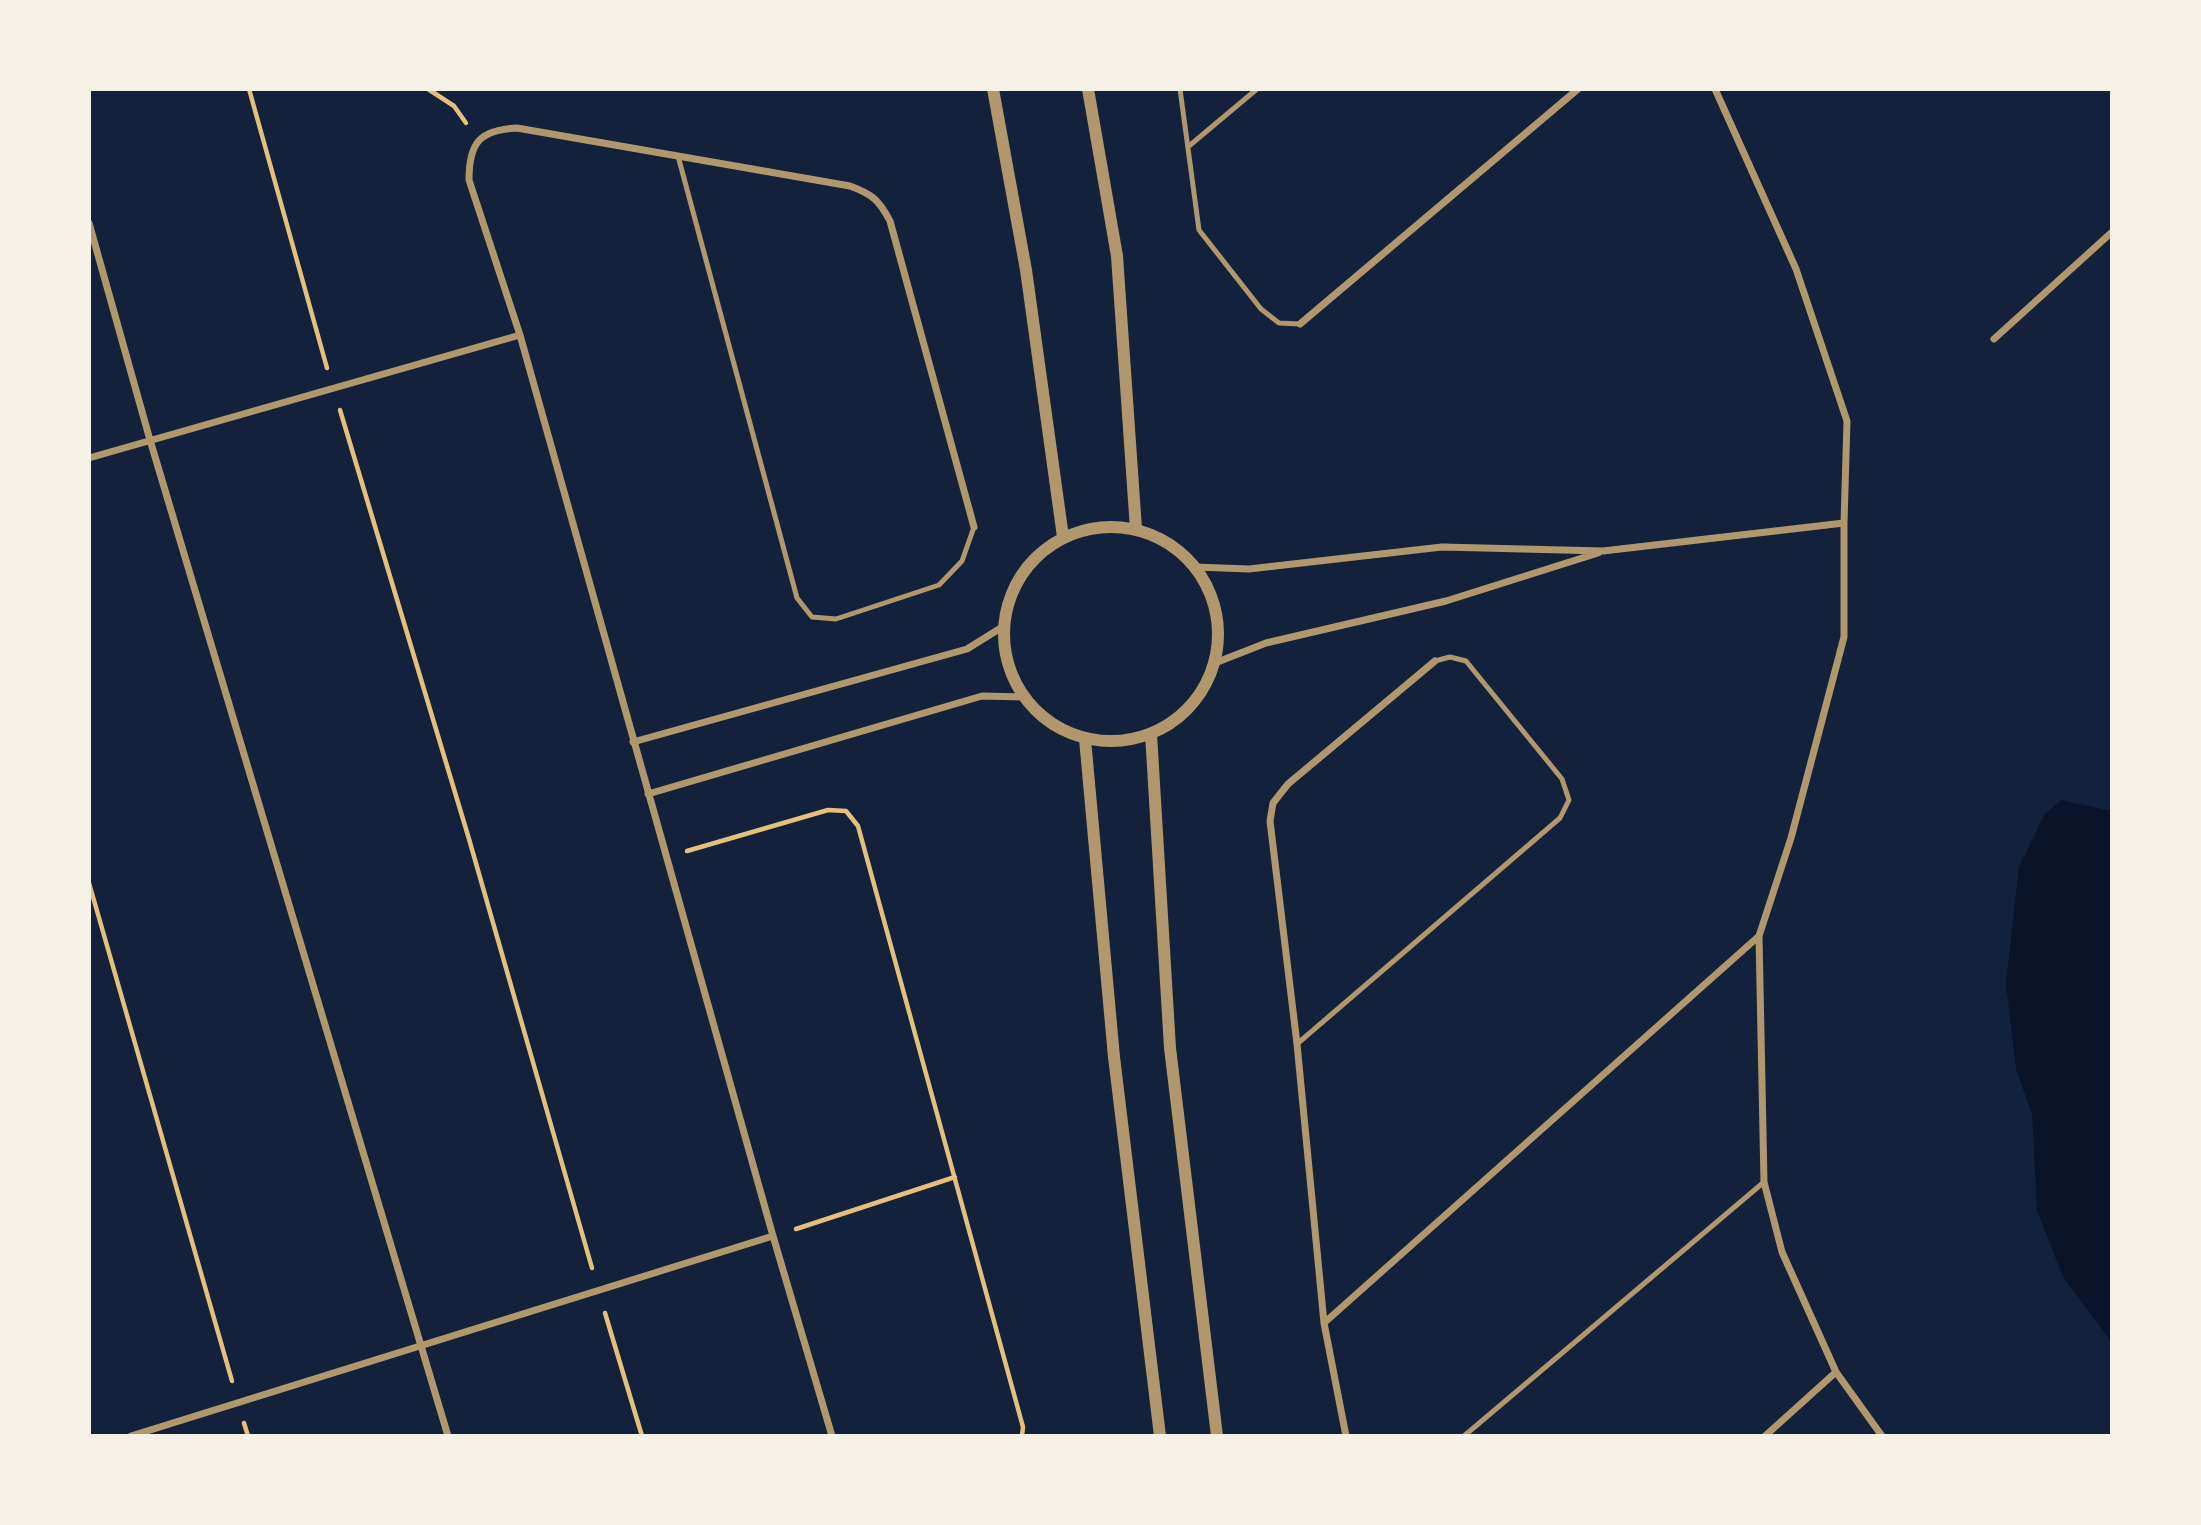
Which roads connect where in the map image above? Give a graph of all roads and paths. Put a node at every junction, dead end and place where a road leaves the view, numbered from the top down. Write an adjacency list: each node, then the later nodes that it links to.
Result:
1 (249, 89): 17 (path)
2 (428, 89): 9 (path)
3 (993, 89): 23 (street)
4 (1088, 89): 22 (street)
5 (1180, 89): 10 (lane)
6 (1256, 89): 10 (lane)
7 (1578, 89): 14 (street)
8 (1715, 89): 20 (street)
9 (479, 140): 11 (street); 15 (street)
10 (1189, 146): 14 (lane)
11 (678, 155): 21 (street); 21 (lane)
12 (89, 223): 18 (street)
13 (2112, 232): 16 (street)
14 (1300, 324)
15 (520, 335): 17 (street); 32 (street)
16 (1994, 339)
17 (333, 388): 18 (street); 41 (path)
18 (150, 440): 19 (street); 43 (street)
19 (89, 458)
20 (1844, 523): 24 (street); 36 (street)
21 (974, 527)
22 (1136, 529): 23 (street); 25 (street)
23 (1063, 537): 26 (street)
24 (1603, 551): 25 (street); 28 (street)
25 (1195, 567): 28 (street)
26 (1004, 626): 29 (street); 32 (street)
27 (1434, 661): 37 (street); 37 (lane)
28 (1215, 663): 30 (street)
29 (1024, 697): 31 (street); 33 (street)
30 (1152, 734): 31 (street); 53 (street)
31 (1085, 739): 52 (street)
32 (634, 742): 33 (street)
33 (648, 794): 34 (street)
34 (666, 857): 38 (path); 40 (street)
35 (89, 883): 45 (path)
36 (1759, 936): 39 (street); 42 (street)
37 (1297, 1044): 42 (street)
38 (955, 1177): 40 (path); 51 (path)
39 (1764, 1182): 44 (street); 55 (lane)
40 (773, 1236): 41 (street); 50 (street)
41 (599, 1291): 43 (street); 49 (path)
42 (1324, 1324): 54 (street)
43 (421, 1346): 45 (street); 48 (street)
44 (1836, 1372): 56 (street); 57 (street)
45 (238, 1402): 46 (street); 47 (path)
46 (131, 1436)
47 (248, 1436)
48 (448, 1436)
49 (642, 1436)
50 (832, 1436)
51 (1022, 1436)
52 (1160, 1436)
53 (1217, 1436)
54 (1346, 1436)
55 (1464, 1436)
56 (1765, 1436)
57 (1882, 1436)

